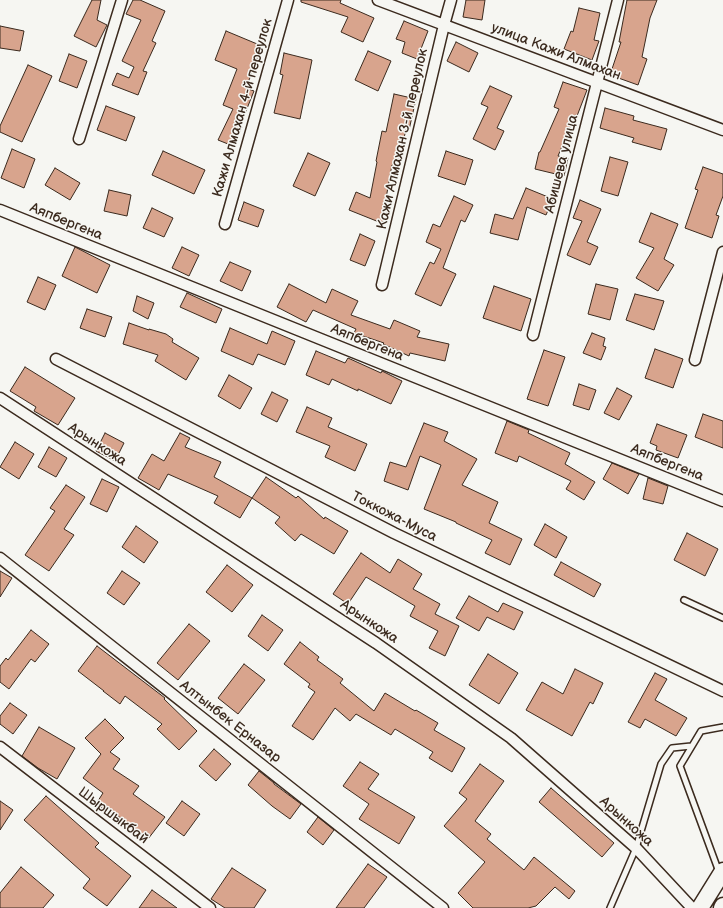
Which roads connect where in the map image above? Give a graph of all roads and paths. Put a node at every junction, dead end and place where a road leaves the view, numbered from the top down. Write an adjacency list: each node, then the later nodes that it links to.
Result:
1 (122, 0): 9 (street)
2 (288, 0): 11 (street, Кажи Алмахан 4-й переулок)
3 (378, 0): 6 (street, улица Кажи Алмахан)
4 (451, 0): 6 (street, Кажи Алмахан 3-й переулок)
5 (618, 0): 7 (street, Абишева улица)
6 (444, 25): 7 (street, улица Кажи Алмахан); 13 (street, Кажи Алмахан 3-й переулок)
7 (597, 82): 8 (street, улица Кажи Алмахан); 14 (street, Абишева улица)
8 (723, 130)
9 (79, 139)
10 (0, 210): 18 (street, Аяпбергена)
11 (225, 224)
12 (723, 252): 16 (street)
13 (382, 285)
14 (533, 334)
15 (56, 359): 22 (street, Токкожа-Муса)
16 (695, 360)
17 (0, 398): 26 (street, Арынкожа)
18 (723, 501)
19 (0, 558): 29 (street, Алтынбек Ерназар)
20 (684, 600): 21 (lane)
21 (723, 618)
22 (723, 691)
23 (723, 727): 24 (lane)
24 (691, 746): 26 (lane); 27 (lane)
25 (0, 747): 28 (street, Шыршыкбай)
26 (636, 848): 30 (lane); 31 (street, Арынкожа)
27 (722, 873): 32 (main road)
28 (210, 908)
29 (443, 908)
30 (610, 908)
31 (692, 908)
32 (700, 908)

